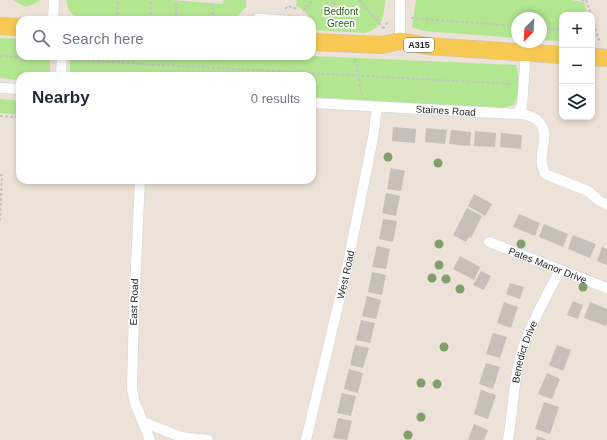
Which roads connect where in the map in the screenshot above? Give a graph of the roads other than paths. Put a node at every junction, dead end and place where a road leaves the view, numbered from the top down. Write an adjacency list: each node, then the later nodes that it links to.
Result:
1 (54, 0): 3 (street)
2 (400, 0): 6 (street)
3 (53, 16)
4 (0, 26): 5 (main road)
5 (16, 27)
6 (400, 41): 7 (main road, A315); 8 (main road, A315)
7 (316, 42)
8 (526, 52): 9 (main road, A315); 16 (street)
9 (559, 54)
10 (61, 60): 11 (street)
11 (61, 72)
12 (0, 88): 13 (street)
13 (16, 89)
14 (316, 103): 15 (street, Staines Road)
15 (377, 107): 16 (street, Staines Road); 26 (street, West Road)
16 (517, 114): 18 (street, Staines Road)
17 (140, 184): 22 (street, East Road)
18 (607, 205)
19 (489, 242): 20 (street, Pates Manor Drive)
20 (560, 270): 21 (street, Pates Manor Drive); 27 (street, Benedict Drive)
21 (607, 288)
22 (143, 422): 23 (street); 24 (street, East Road)
23 (180, 438): 25 (street)
24 (150, 440)
25 (208, 440)
26 (306, 440)
27 (508, 440)

